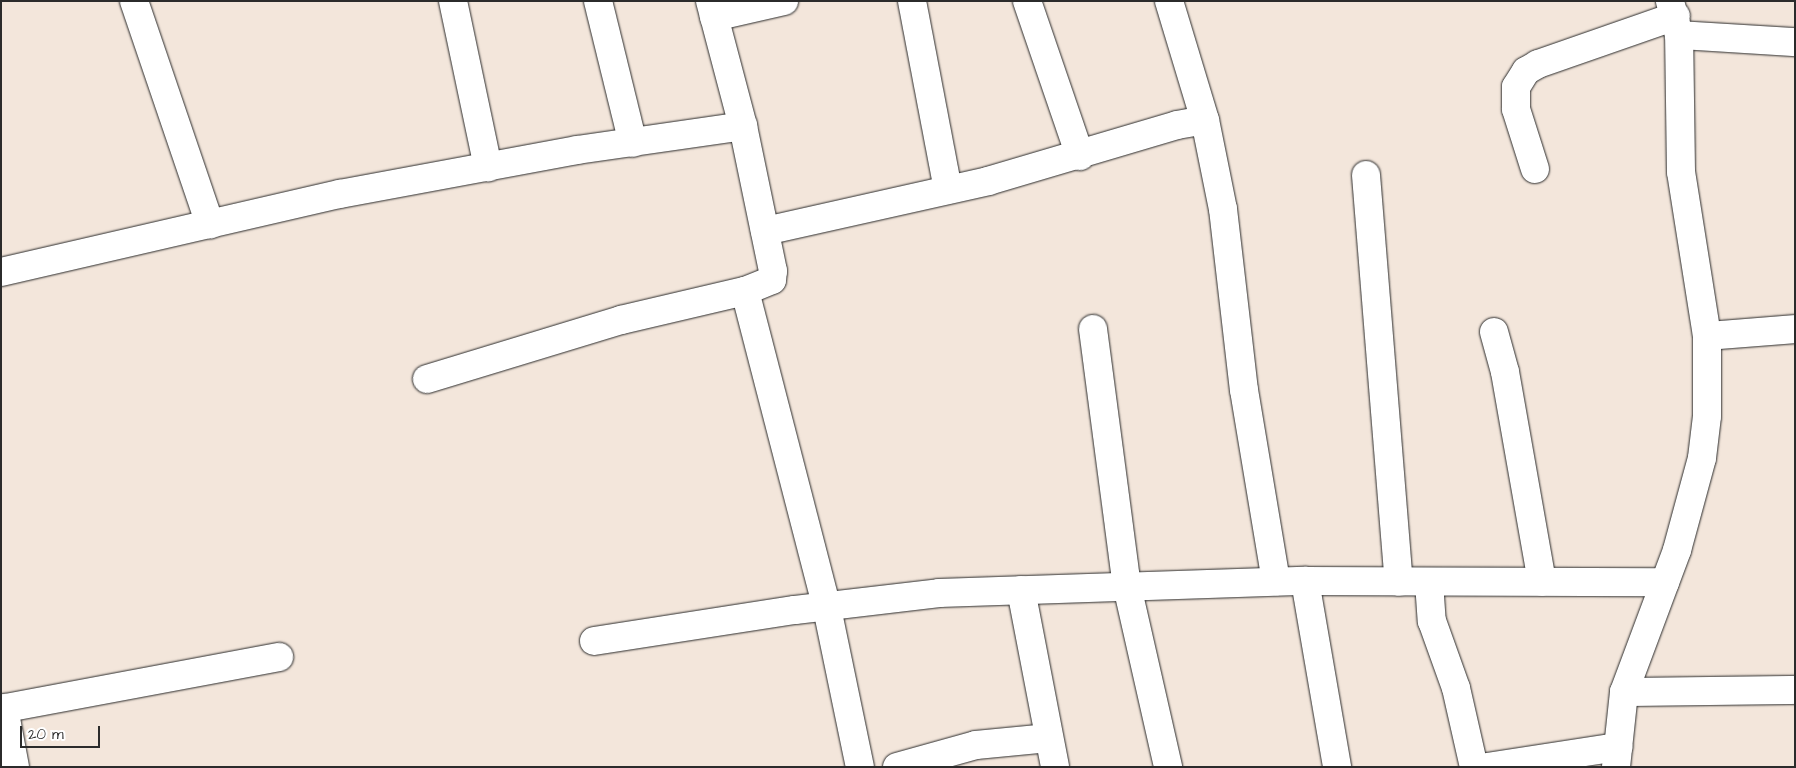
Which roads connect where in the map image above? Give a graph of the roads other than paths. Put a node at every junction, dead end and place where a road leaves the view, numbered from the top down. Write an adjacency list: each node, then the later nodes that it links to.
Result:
1 (134, 1): 19 (street)
2 (453, 1): 15 (street)
3 (598, 1): 13 (street)
4 (784, 1): 8 (street)
5 (912, 1): 18 (street)
6 (1027, 1): 14 (street)
7 (1169, 1): 11 (street)
8 (712, 9): 12 (street)
9 (1675, 18): 10 (street); 16 (street); 26 (street)
10 (1795, 42)
11 (1205, 120): 14 (street); 28 (street)
12 (743, 126): 13 (street); 20 (street)
13 (633, 143): 15 (street)
14 (1080, 156): 18 (street)
15 (488, 166): 19 (street)
16 (1535, 169)
17 (1366, 175): 30 (street)
18 (948, 190): 20 (street)
19 (210, 224): 21 (street)
20 (765, 231): 22 (street)
21 (1, 272)
22 (745, 292): 27 (street); 36 (street)
23 (1795, 328): 26 (street)
24 (1093, 329): 34 (street)
25 (1494, 332): 32 (street)
26 (1706, 336): 33 (street)
27 (428, 378)
28 (1276, 581): 29 (street); 34 (street)
29 (1305, 581): 30 (street); 49 (street)
30 (1399, 582): 31 (street)
31 (1429, 582): 32 (street); 50 (street)
32 (1542, 582): 33 (street)
33 (1665, 582): 40 (street)
34 (1127, 586): 35 (street); 48 (street)
35 (1021, 590): 36 (street); 42 (street)
36 (827, 608): 37 (street); 45 (street)
37 (594, 641)
38 (278, 656): 41 (street)
39 (1795, 690): 40 (street)
40 (1624, 692): 43 (street)
41 (3, 709): 44 (street)
42 (1048, 738): 46 (street); 47 (street)
43 (1617, 757): 51 (street)
44 (15, 767)
45 (860, 767)
46 (897, 767)
47 (1055, 767)
48 (1168, 767)
49 (1337, 767)
50 (1474, 767)
51 (1487, 767)

